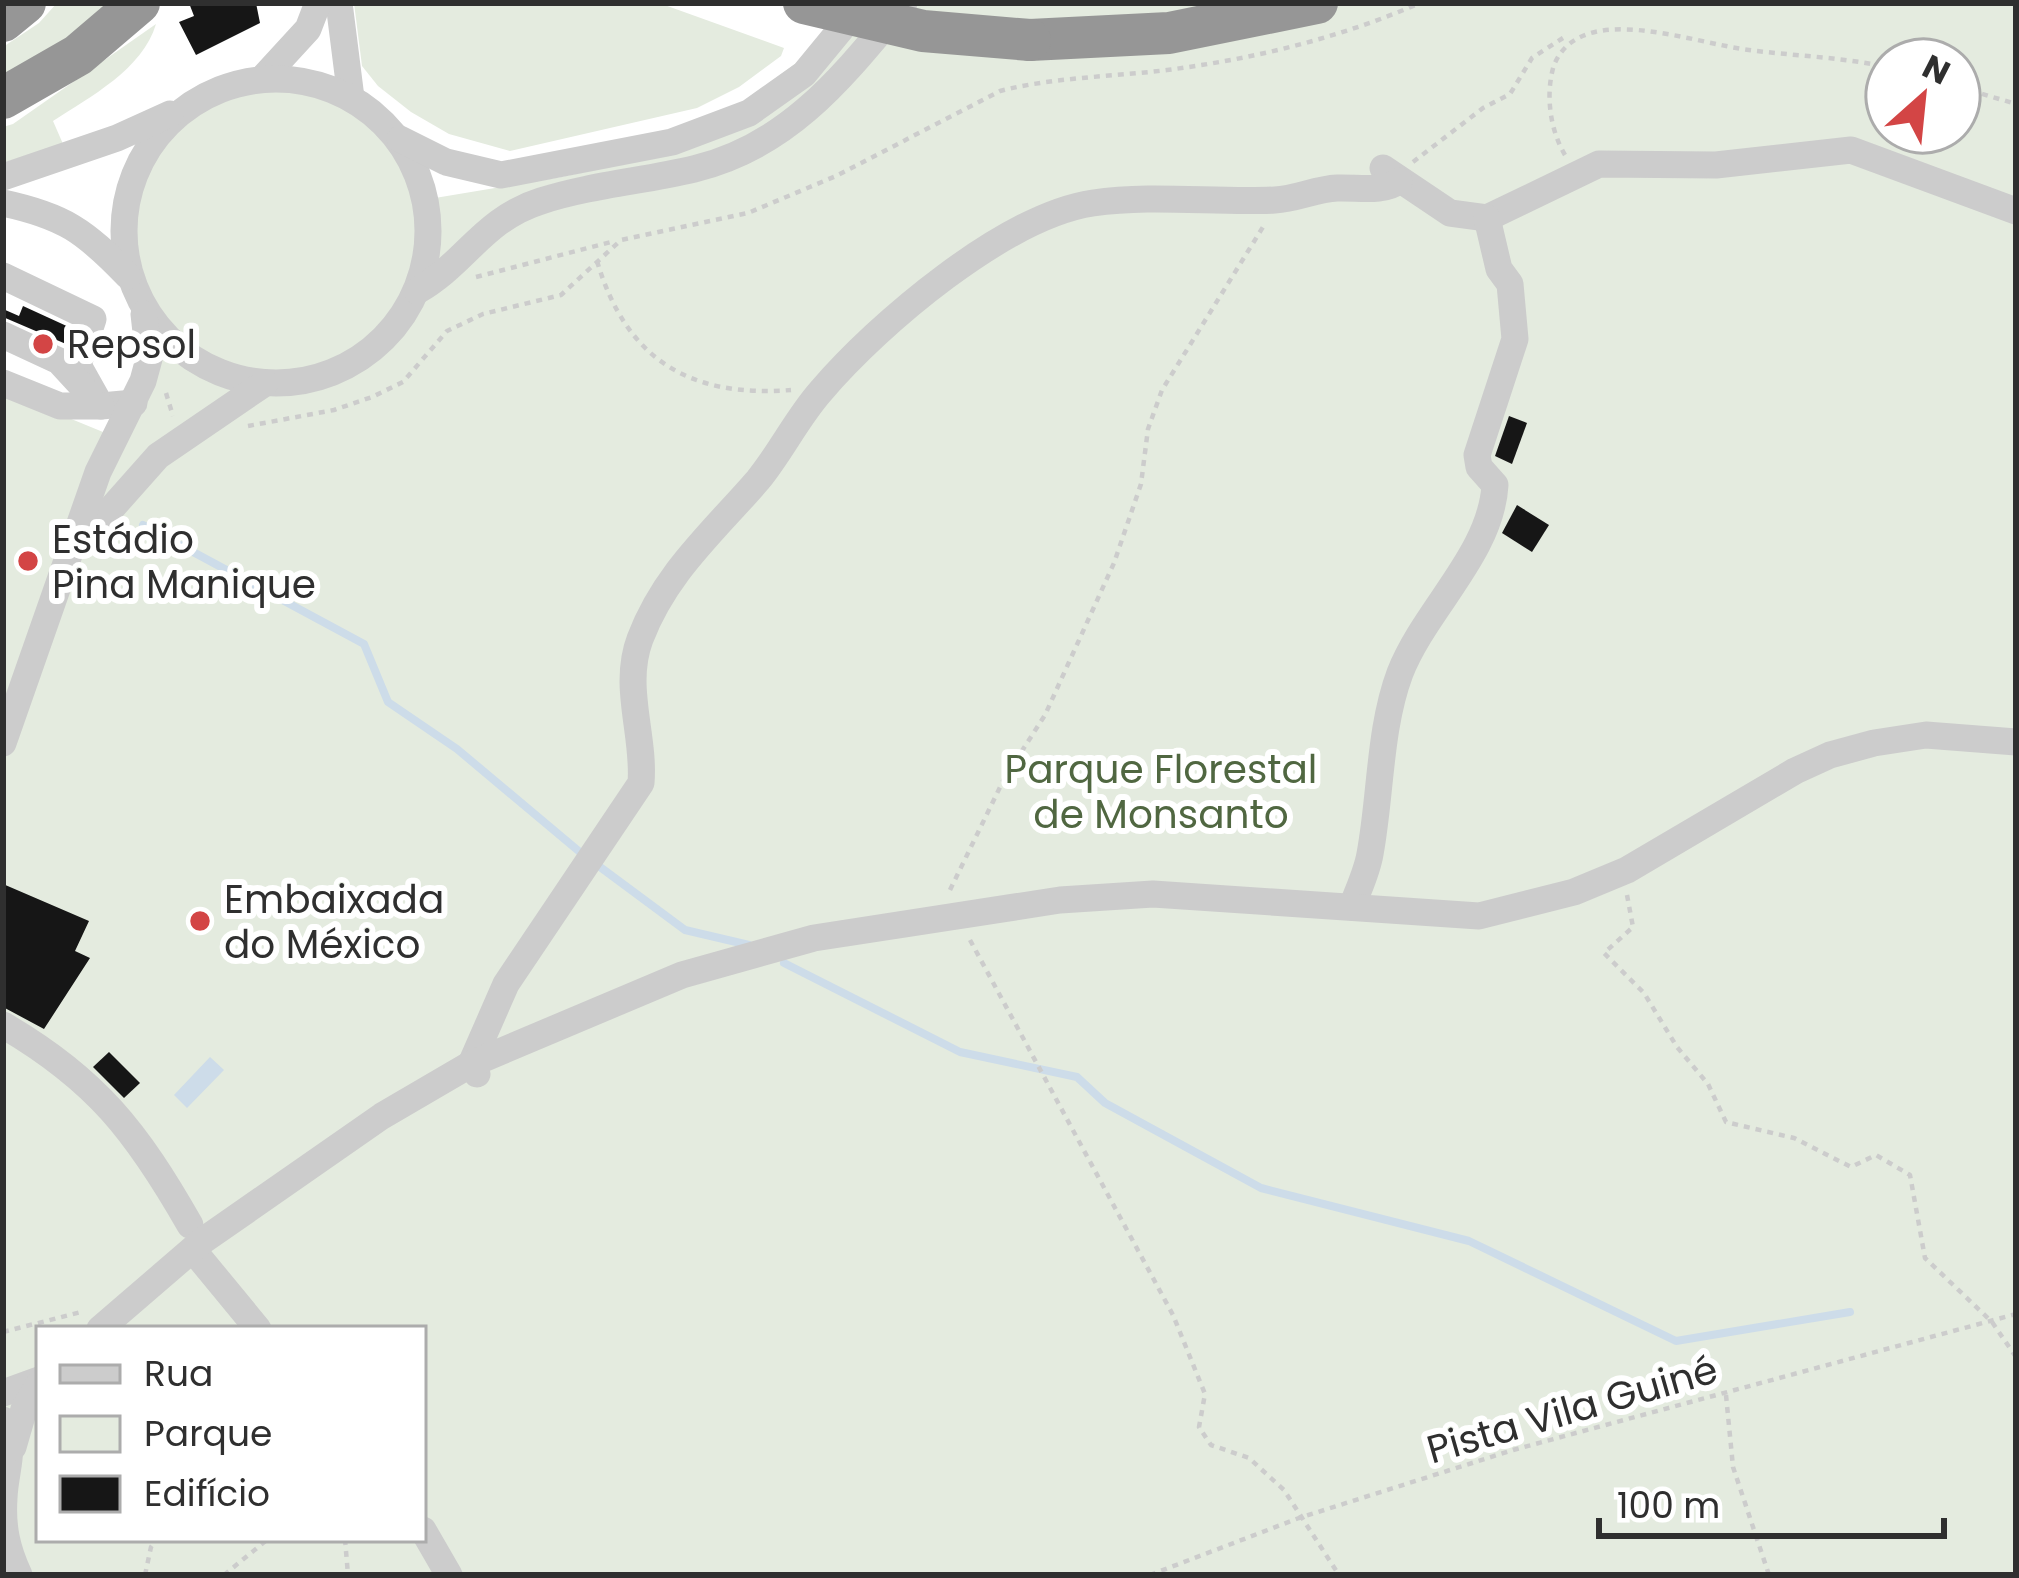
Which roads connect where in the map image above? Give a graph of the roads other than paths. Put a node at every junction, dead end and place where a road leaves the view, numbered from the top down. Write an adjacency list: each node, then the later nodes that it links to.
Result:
1 (25, 3): 9 (highway)
2 (139, 3): 11 (highway)
3 (318, 3): 10 (street)
4 (339, 3): 12 (street)
5 (803, 3): 8 (highway, bridge)
6 (862, 3): 14 (street)
7 (904, 3): 21 (street)
8 (1317, 3)
9 (3, 21)
10 (263, 79): 12 (street); 13 (street)
11 (3, 98)
12 (351, 98): 14 (street)
13 (185, 107): 15 (street); 20 (street)
14 (396, 137): 21 (street)
15 (3, 177)
16 (3, 203): 20 (street)
17 (2016, 211): 18 (street)
18 (1487, 218): 31 (street); 33 (street)
19 (3, 276): 27 (street)
20 (131, 279): 22 (street)
21 (426, 286): 25 (street)
22 (143, 306): 25 (street); 26 (street)
23 (3, 335): 27 (street)
24 (3, 383): 27 (street)
25 (265, 383): 28 (street)
26 (139, 392): 27 (street); 28 (street)
27 (101, 406)
28 (65, 562): 30 (street)
29 (2016, 742): 31 (street)
30 (3, 743)
31 (1352, 907): 33 (street)
32 (3, 1025): 34 (street)
33 (475, 1072): 34 (street)
34 (191, 1237): 35 (street); 36 (street)
35 (97, 1318)
36 (256, 1326)
37 (36, 1383): 39 (street)
38 (36, 1387): 41 (street)
39 (3, 1393)
40 (3, 1420): 41 (street)
41 (7, 1469): 43 (street)
42 (426, 1535): 45 (street)
43 (4, 1545): 44 (street)
44 (19, 1575)
45 (449, 1575)

